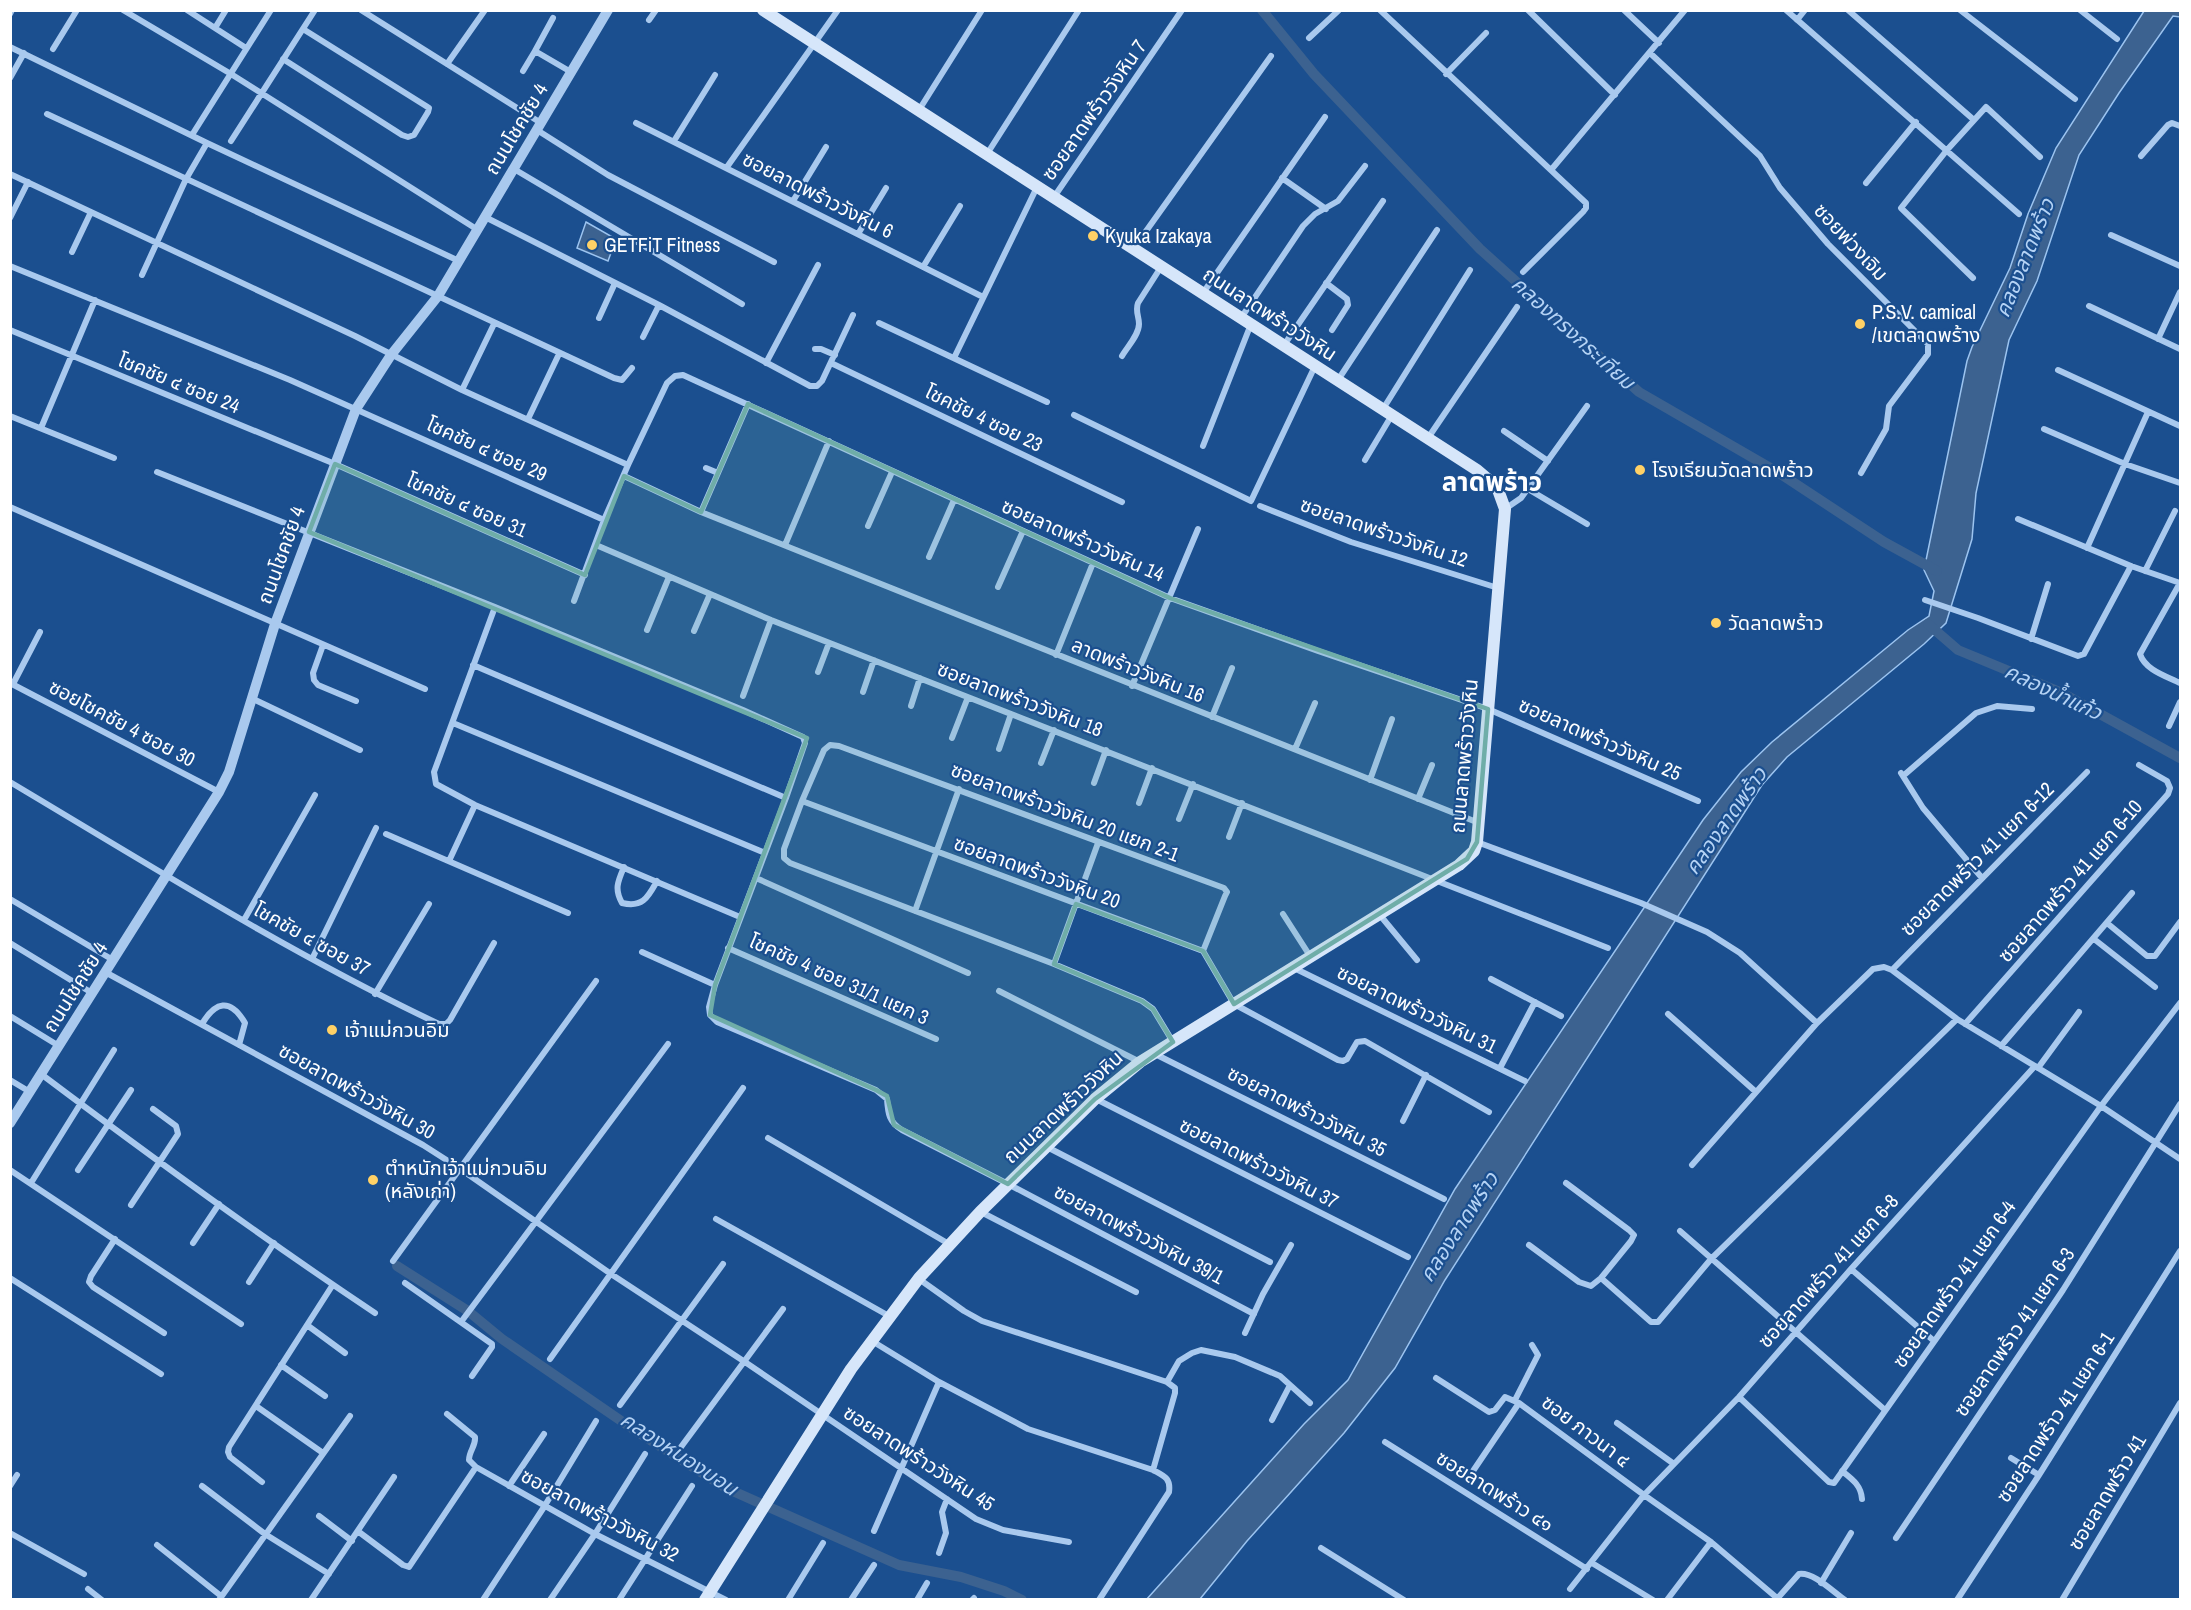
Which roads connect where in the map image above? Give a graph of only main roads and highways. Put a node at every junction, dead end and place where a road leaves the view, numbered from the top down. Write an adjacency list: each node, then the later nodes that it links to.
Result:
1 (763, 10): 2 (main road, ถนนลาดพร้าววังหิน)
2 (707, 1595)

